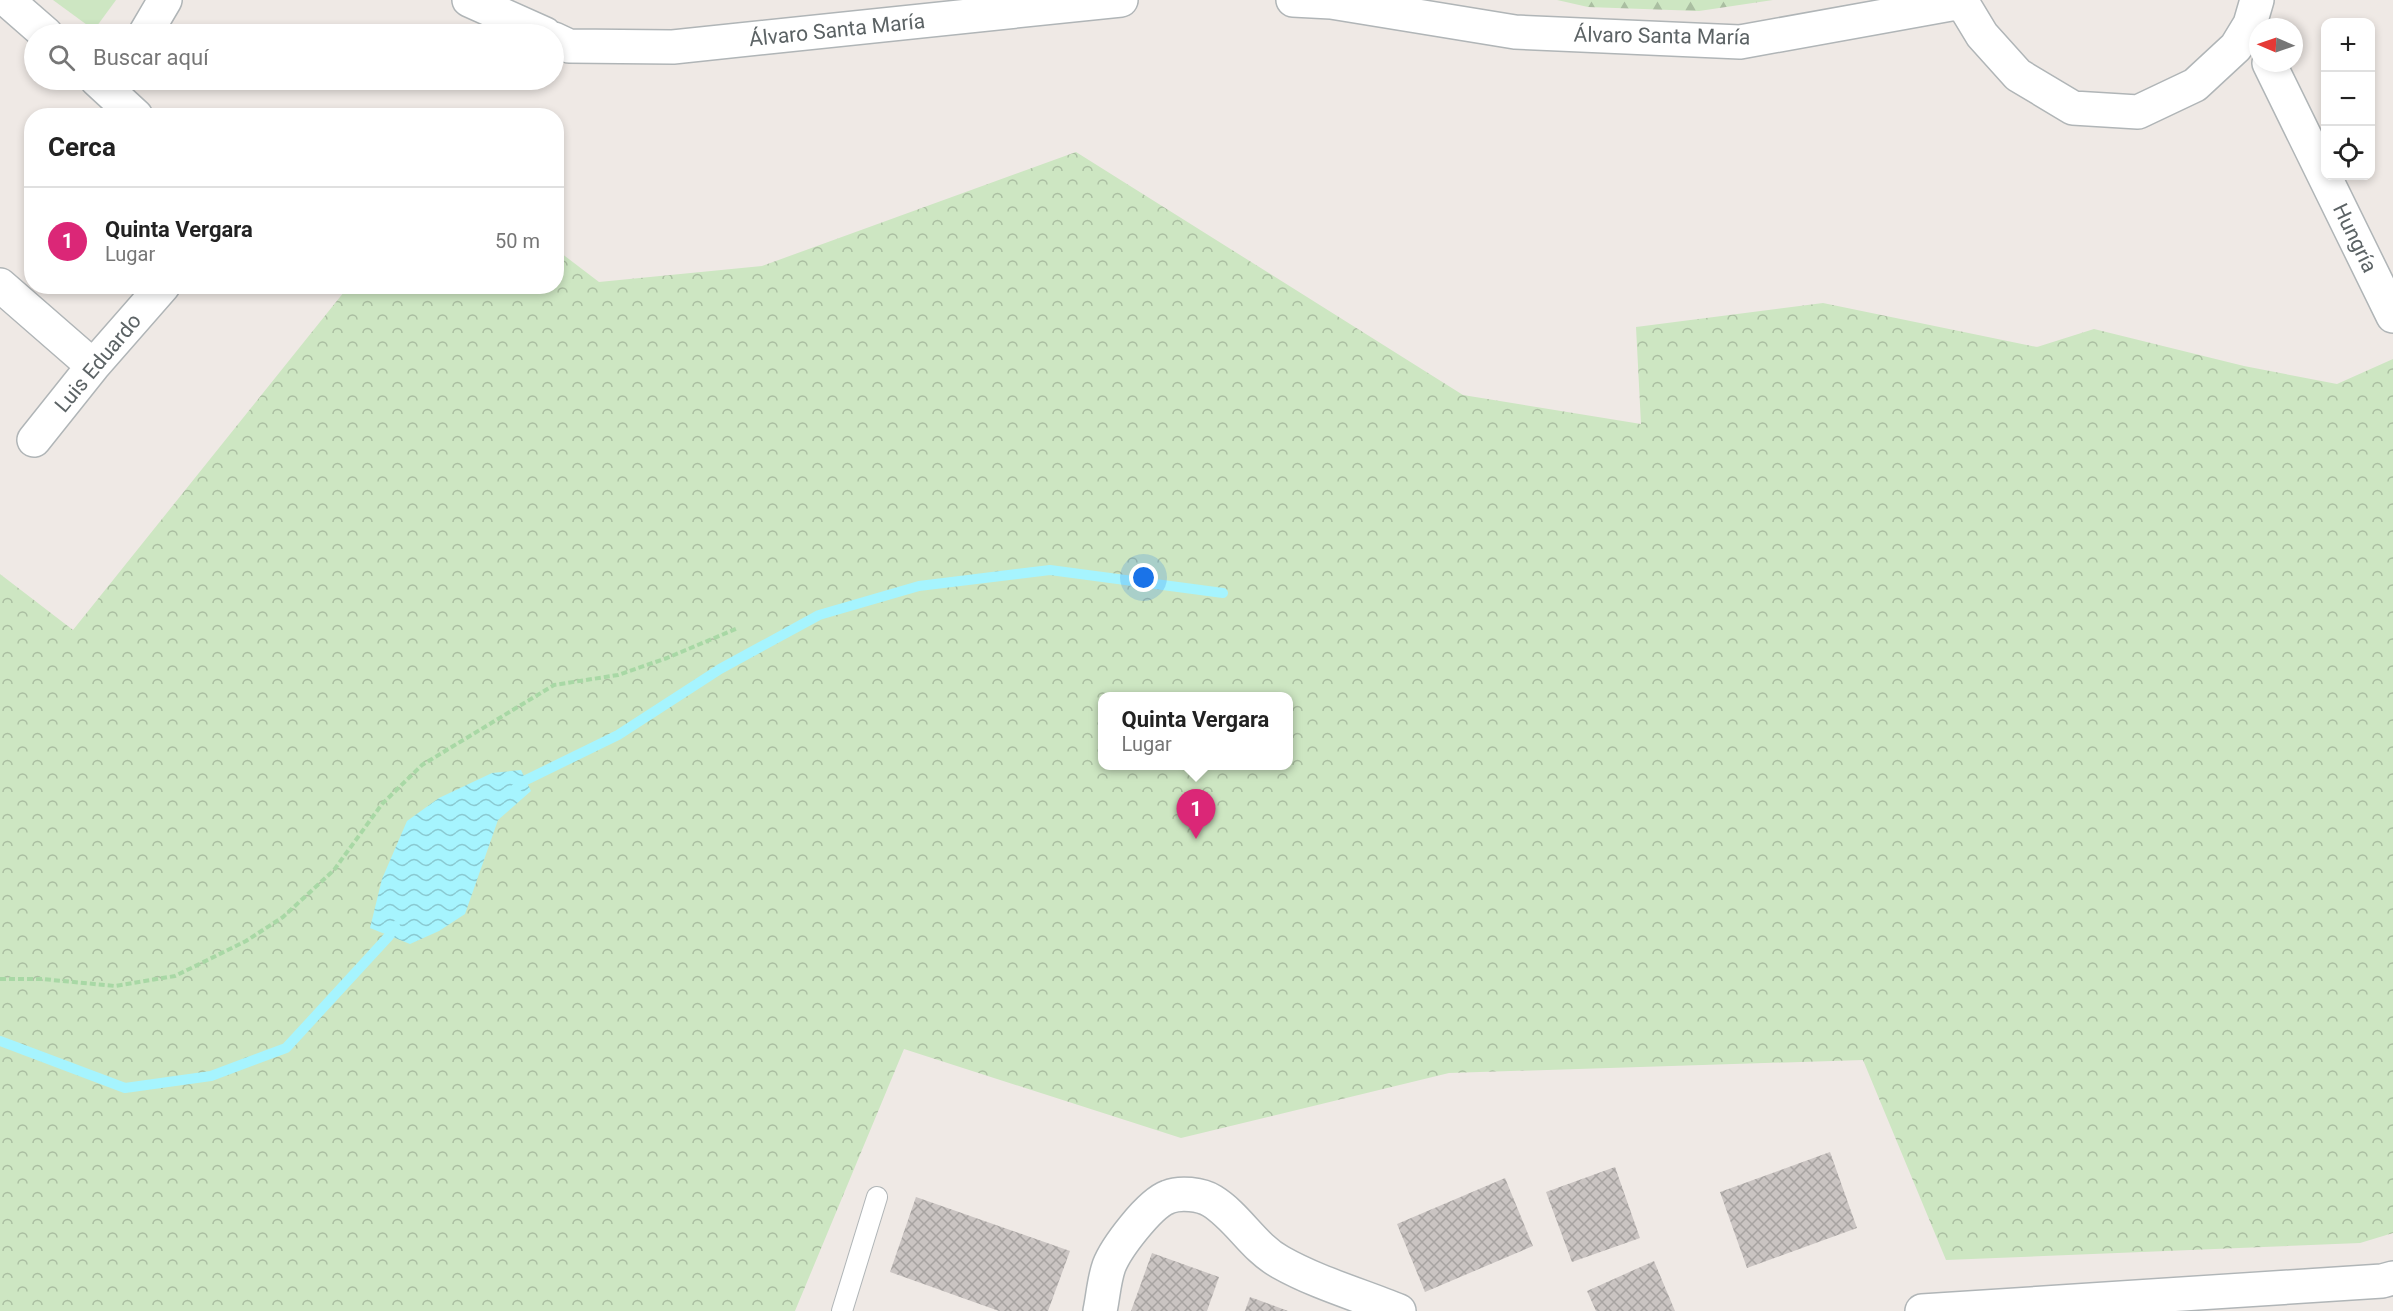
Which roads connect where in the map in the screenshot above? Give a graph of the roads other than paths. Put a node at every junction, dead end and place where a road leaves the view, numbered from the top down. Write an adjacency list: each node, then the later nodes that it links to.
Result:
1 (7, 0): 8 (street)
2 (165, 0): 9 (street)
3 (469, 0): 10 (street)
4 (1121, 0): 11 (street, Álvaro Santa María)
5 (1293, 0): 6 (street, Álvaro Santa María)
6 (1962, 1): 7 (street, Álvaro Santa María)
7 (2251, 16)
8 (35, 24)
9 (151, 24)
10 (523, 24)
11 (564, 44)
12 (2273, 72): 17 (street, Hungría)
13 (114, 90): 14 (street)
14 (129, 108)
15 (0, 285): 18 (street)
16 (156, 294): 18 (street, Luis Eduardo)
17 (2393, 316)
18 (93, 366): 19 (street, Luis Eduardo)
19 (34, 440)
20 (877, 1197): 22 (lane)
21 (2393, 1278): 25 (street)
22 (842, 1311)
23 (1100, 1311): 24 (street)
24 (1399, 1311)
25 (1922, 1311)

